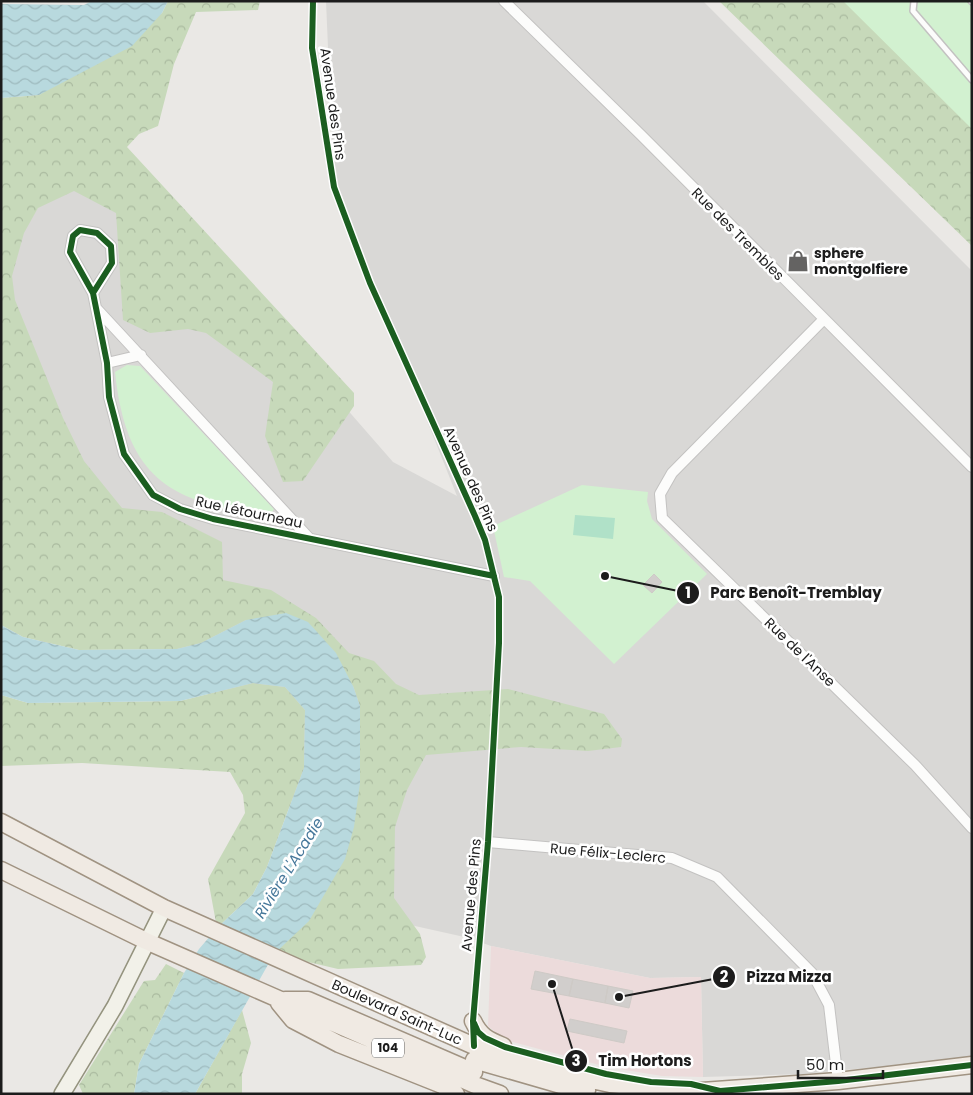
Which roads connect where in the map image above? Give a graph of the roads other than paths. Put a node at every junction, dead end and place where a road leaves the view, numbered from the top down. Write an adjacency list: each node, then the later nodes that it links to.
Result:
1 (313, 1): 12 (lane, Avenue des Pins)
2 (504, 1): 7 (street, Rue des Trembles)
3 (914, 1): 4 (lane)
4 (972, 80)
5 (93, 293): 5 (street, Rue Létourneau); 6 (street, Rue Létourneau)
6 (96, 308): 8 (street, Rue Létourneau); 9 (street, Rue Létourneau)
7 (823, 320): 10 (street, Rue des Trembles); 14 (street, Rue de l'Anse)
8 (141, 355): 9 (street); 11 (street, Rue Létourneau)
9 (107, 363): 11 (street, Rue Létourneau)
10 (972, 466)
11 (309, 538): 12 (street, Rue Létourneau)
12 (494, 576): 15 (lane, Avenue des Pins)
13 (1, 822): 17 (main road, Boulevard Saint-Luc)
14 (972, 828)
15 (488, 842): 20 (lane, Avenue des Pins); 23 (street, Rue Félix-Leclerc)
16 (1, 870): 18 (main road)
17 (164, 908): 18 (street); 22 (main road, Boulevard Saint-Luc)
18 (146, 941): 19 (main road); 25 (street)
19 (276, 999): 22 (main road); 26 (main road)
20 (473, 1021): 22 (lane, Avenue des Pins); 24 (main road)
21 (972, 1065): 23 (main road, Boulevard Saint-Luc)
22 (474, 1071): 24 (main road, Boulevard Saint-Luc); 27 (main road, Boulevard Saint-Luc); 28 (main road)
23 (838, 1081): 24 (main road, Boulevard Saint-Luc)
24 (716, 1093)
25 (62, 1094)
26 (456, 1094)
27 (500, 1094)
28 (607, 1094)

